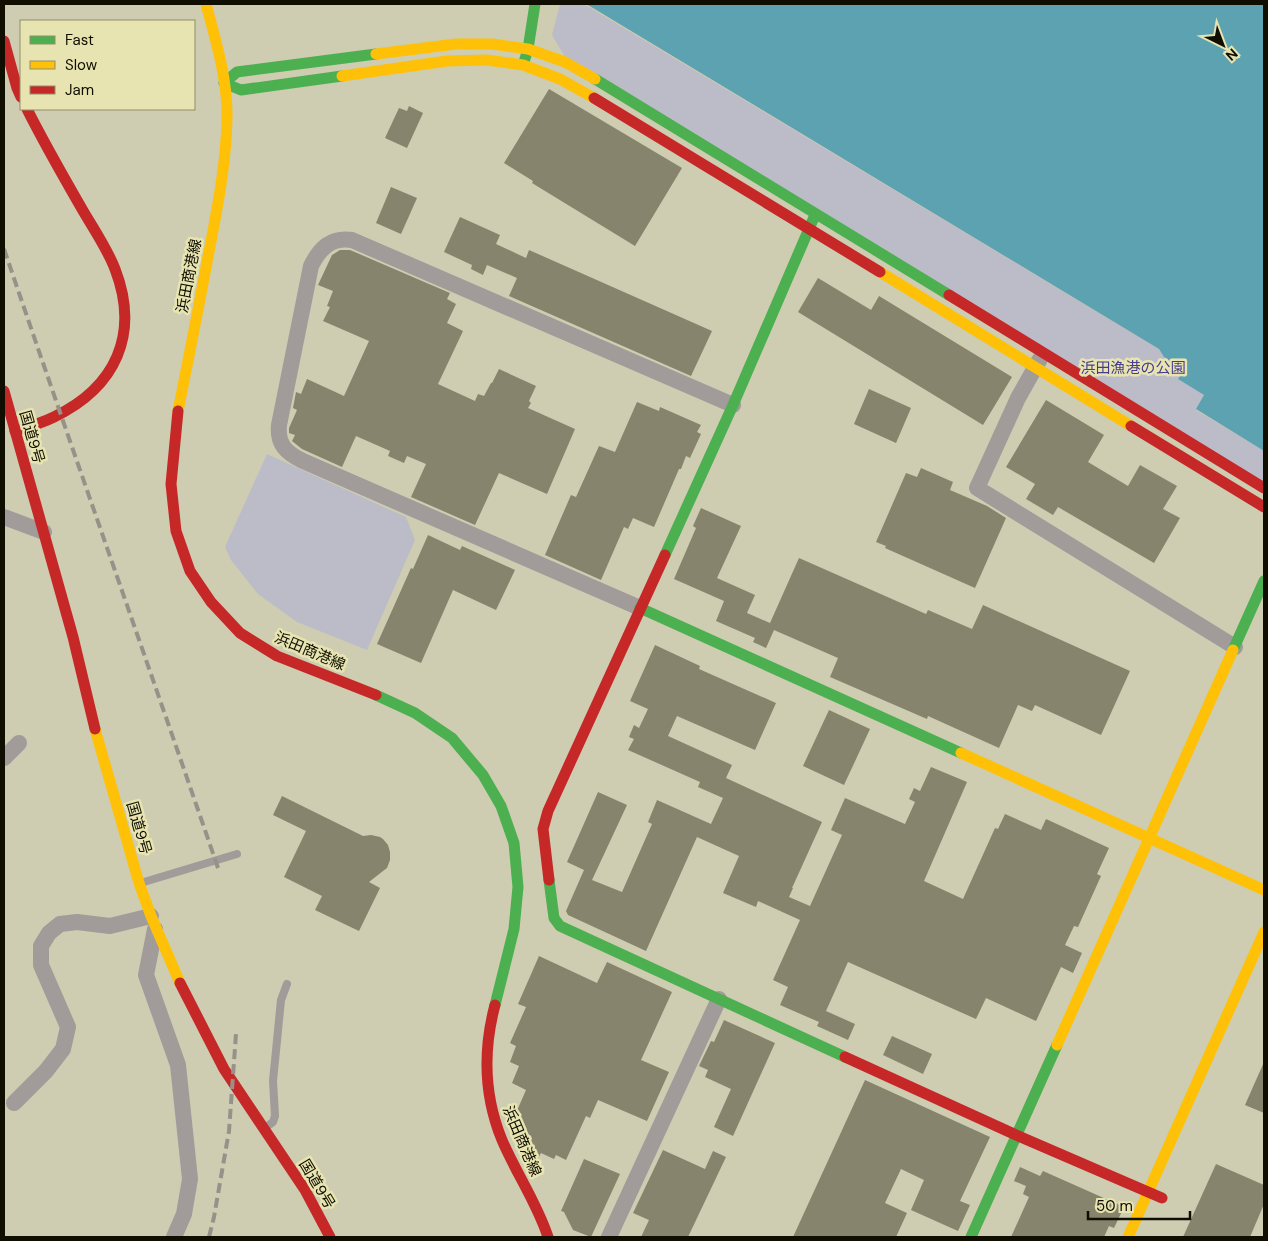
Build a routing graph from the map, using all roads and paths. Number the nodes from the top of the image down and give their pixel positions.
1 (206, 4) edge
2 (535, 4) edge
3 (4, 40) edge
4 (528, 49) junction
5 (523, 65) junction
6 (224, 83) junction
7 (20, 95) edge
8 (27, 110) edge
9 (816, 214) junction
10 (809, 229) junction
11 (1039, 360) junction
12 (4, 391) edge
13 (733, 405) junction
14 (15, 431) junction
15 (1264, 488) edge
16 (1264, 507) edge
17 (4, 517) edge
18 (44, 532) junction
19 (1264, 581) edge
20 (640, 608) junction
21 (1235, 647) junction
22 (19, 743) dead end
23 (4, 758) edge
24 (1150, 838) junction
25 (237, 854) dead end
26 (139, 883) junction
27 (1264, 890) edge
28 (154, 922) junction
29 (1264, 932) edge
30 (287, 984) dead end
31 (719, 999) junction
32 (14, 1103) dead end
33 (264, 1129) junction
34 (1016, 1135) junction
35 (1148, 1192) junction
36 (1162, 1198) dead end
37 (174, 1237) edge
38 (330, 1237) edge
39 (548, 1237) edge
40 (609, 1237) edge
41 (972, 1237) edge
42 (1128, 1237) edge

1 - 6 main road, 浜田商港線
2 - 4 main road
3 - 7 main road
4 - 5 main road
4 - 6 main road
4 - 9 main road
5 - 6 main road
5 - 10 main road
6 - 39 main road, 浜田商港線
8 - 14 main road
9 - 10 main road
9 - 11 main road
10 - 11 main road
10 - 13 main road
11 - 15 main road
11 - 16 main road
11 - 21 street
12 - 14 main road, 国道9号
13 - 20 main road
13 - 20 street
14 - 18 main road, 国道9号
17 - 18 street
18 - 26 main road, 国道9号
19 - 21 main road
20 - 24 main road
20 - 31 main road
21 - 24 main road
22 - 23 street
24 - 27 main road
24 - 34 main road
25 - 26 lane
26 - 28 main road, 国道9号
28 - 32 street
28 - 33 main road, 国道9号
28 - 37 street
29 - 35 main road
30 - 33 lane
31 - 34 main road
31 - 40 street
33 - 38 main road, 国道9号
34 - 35 main road
34 - 41 main road
35 - 36 main road
35 - 42 main road

